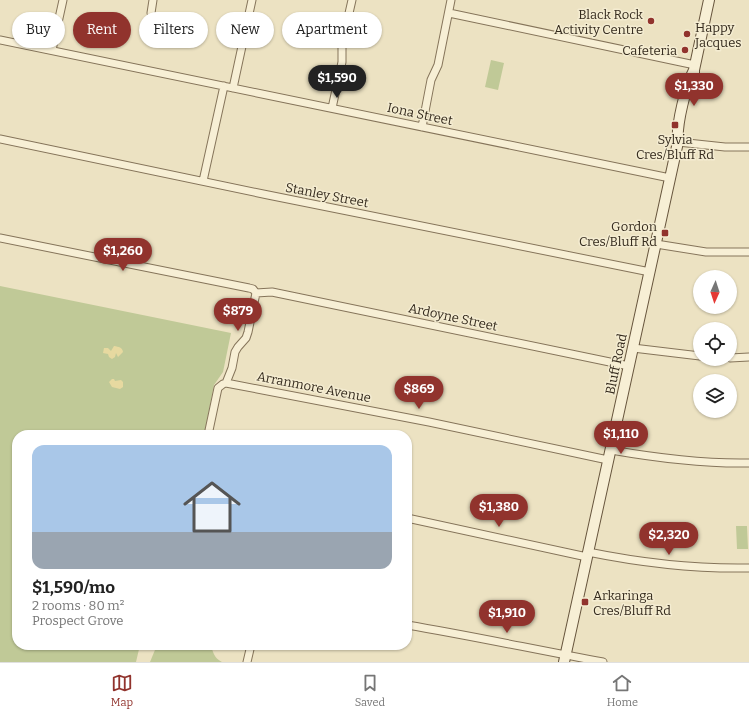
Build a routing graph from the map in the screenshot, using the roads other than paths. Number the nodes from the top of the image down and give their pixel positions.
1 (63, 0) edge
2 (153, 0) edge
3 (252, 0) edge
4 (352, 0) edge
5 (452, 0) edge
6 (709, 0) edge
7 (151, 12) edge
8 (449, 13) junction
9 (0, 40) edge
10 (52, 50) junction
11 (694, 68) junction
12 (224, 86) junction
13 (234, 88) junction
14 (332, 108) junction
15 (422, 127) junction
16 (0, 139) edge
17 (678, 142) junction
18 (749, 147) edge
19 (670, 178) junction
20 (203, 181) junction
21 (0, 238) edge
22 (656, 244) junction
23 (749, 252) edge
24 (650, 272) junction
25 (255, 292) junction
26 (632, 348) junction
27 (693, 355) edge
28 (749, 357) edge
29 (737, 358) edge
30 (629, 366) junction
31 (229, 383) junction
32 (209, 430) edge
33 (610, 455) junction
34 (749, 463) edge
35 (412, 519) edge
36 (588, 554) junction
37 (749, 568) edge
38 (412, 626) edge
39 (250, 650) edge
40 (565, 659) edge
41 (247, 662) edge
42 (603, 662) edge

1 - 10 street
2 - 7 street
3 - 13 street
4 - 14 street
5 - 8 street
6 - 11 main road, Bluff Road
8 - 11 street
8 - 15 street
9 - 10 street, Iona Street
10 - 12 street, Iona Street
11 - 17 main road, Bluff Road
12 - 13 street, Iona Street
12 - 20 street
13 - 14 street, Iona Street
14 - 15 street, Iona Street
15 - 19 street, Iona Street
16 - 20 street, Stanley Street
17 - 18 street
17 - 19 main road, Bluff Road
19 - 22 main road, Bluff Road
20 - 24 street, Stanley Street
21 - 25 street, Ardoyne Street
22 - 23 street
22 - 24 main road, Bluff Road
24 - 26 main road, Bluff Road
25 - 30 street, Ardoyne Street
25 - 31 street
26 - 27 street
26 - 30 main road, Bluff Road
28 - 29 street
30 - 33 main road, Bluff Road
31 - 32 street
31 - 33 street, Arranmore Avenue
33 - 34 street, Arranmore Avenue
33 - 36 main road, Bluff Road
35 - 36 street
36 - 37 street
36 - 40 main road, Bluff Road
38 - 40 street
39 - 41 street
40 - 42 street

